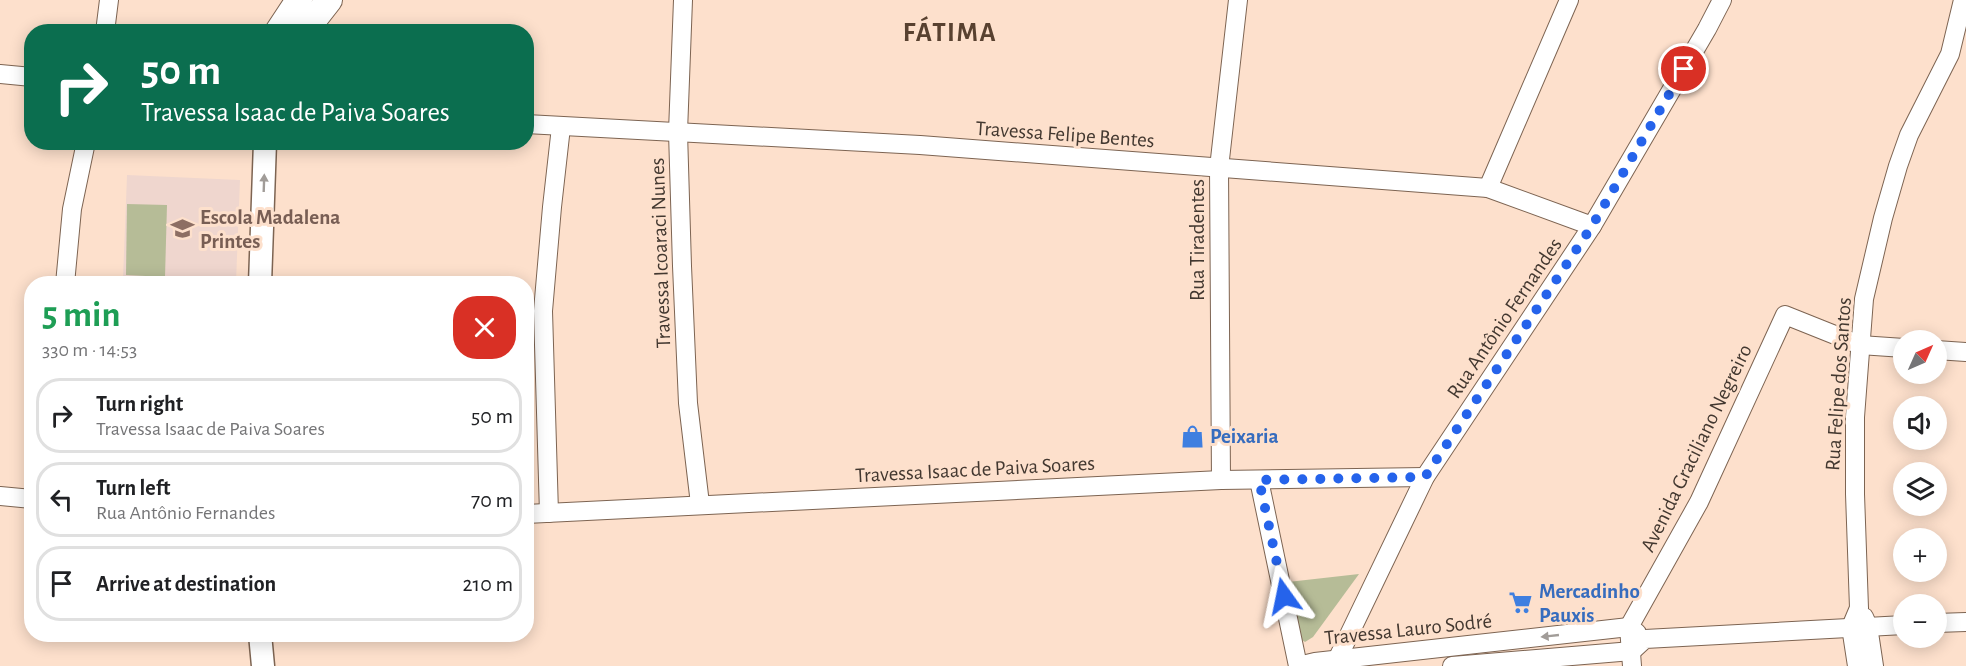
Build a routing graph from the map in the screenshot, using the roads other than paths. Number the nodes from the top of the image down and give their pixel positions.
1 (109, 0) edge
2 (300, 0) edge
3 (329, 0) edge
4 (683, 0) edge
5 (1238, 0) edge
6 (1569, 0) edge
7 (1722, 0) edge
8 (1963, 0) edge
9 (106, 24) edge
10 (284, 24) edge
11 (310, 24) edge
12 (1958, 56) edge
13 (0, 74) edge
14 (24, 76) edge
15 (534, 125) edge
16 (561, 127) junction
17 (678, 132) junction
18 (84, 150) edge
19 (265, 150) edge
20 (1219, 168) junction
21 (1488, 188) junction
22 (1592, 226) junction
23 (66, 276) edge
24 (260, 276) edge
25 (1860, 345) junction
26 (1893, 347) edge
27 (1947, 351) edge
28 (1966, 352) edge
29 (1425, 477) junction
30 (1221, 480) junction
31 (1259, 480) junction
32 (0, 496) edge
33 (24, 498) edge
34 (700, 504) junction
35 (549, 513) junction
36 (534, 514) edge
37 (1966, 622) edge
38 (1947, 623) edge
39 (1893, 626) edge
40 (1629, 627) junction
41 (1860, 627) junction
42 (262, 642) edge
43 (1637, 652) edge
44 (1336, 663) edge
45 (1302, 665) edge
46 (263, 666) edge
47 (1452, 666) edge
48 (1857, 666) edge
49 (1874, 666) edge

1 - 9 street
2 - 10 main road
3 - 11 main road
4 - 17 street, Travessa Icoaraci Nunes
5 - 20 street, Rua Tiradentes
6 - 21 street
7 - 22 street, Rua Antônio Fernandes
8 - 12 street, Rua Felipe dos Santos
12 - 25 street, Rua Felipe dos Santos
13 - 14 street
15 - 16 street, Travessa Felipe Bentes
16 - 17 street, Travessa Felipe Bentes
16 - 35 street
17 - 20 street, Travessa Felipe Bentes
17 - 34 street, Travessa Icoaraci Nunes
18 - 23 street
24 -> 19 street
20 - 21 street, Travessa Felipe Bentes
20 - 30 street, Rua Tiradentes
21 - 22 street, Travessa Felipe Bentes
22 - 29 street, Rua Antônio Fernandes
25 - 26 street
25 - 40 street, Avenida Graciliano Negreiro
25 - 41 street, Rua Felipe dos Santos
27 - 28 street
29 - 31 street, Travessa Isaac de Paiva Soares
29 - 44 street, Rua Antônio Fernandes
30 - 31 street, Travessa Isaac de Paiva Soares
30 - 34 street, Travessa Isaac de Paiva Soares
31 - 45 street
32 - 33 street
34 - 35 street, Travessa Isaac de Paiva Soares
35 - 36 street, Travessa Isaac de Paiva Soares
37 - 38 street
39 - 41 street, Travessa Lauro Sodré
40 - 43 street
40 -> 44 street, Travessa Lauro Sodré
41 - 43 street, Travessa Lauro Sodré
41 - 48 street, Rua Felipe dos Santos
41 - 49 street, Rua Felipe dos Santos
42 - 46 street
43 - 47 street, Travessa Lauro Sodré
44 - 45 street, Travessa Lauro Sodré

